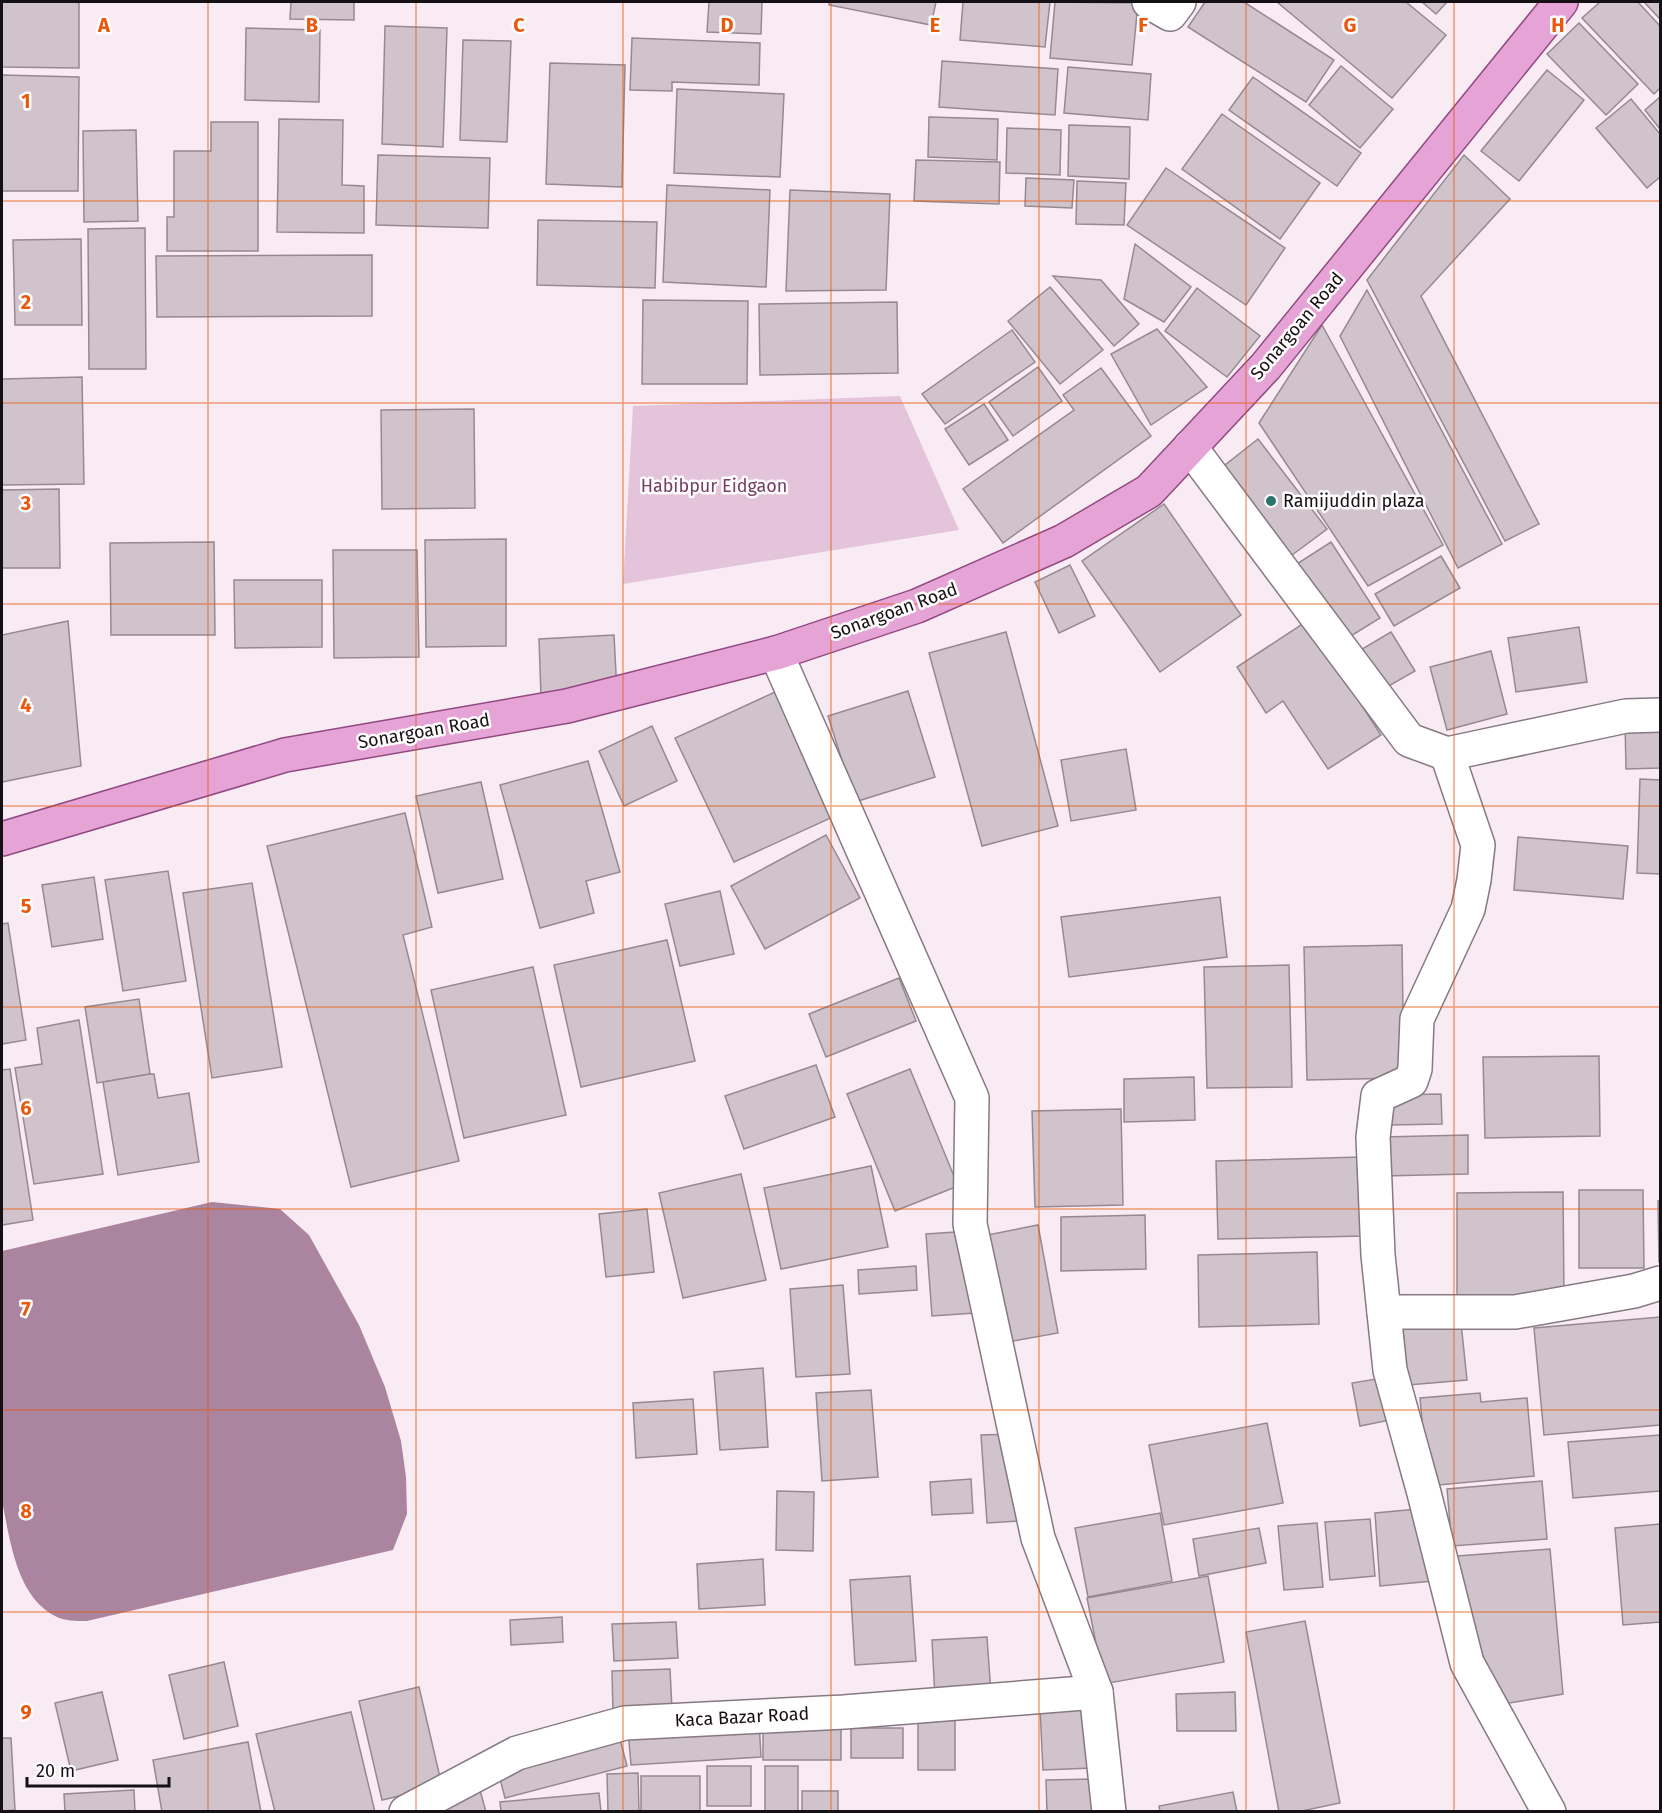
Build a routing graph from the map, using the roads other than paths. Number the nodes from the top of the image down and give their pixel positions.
1 (1149, 2) edge
2 (1179, 2) edge
3 (1561, 2) edge
4 (1190, 447) junction
5 (776, 653) junction
6 (1660, 715) edge
7 (1446, 754) junction
8 (2, 839) edge
9 (1660, 1283) edge
10 (1384, 1312) junction
11 (1096, 1692) junction
12 (406, 1812) edge
13 (1109, 1812) edge
14 (1549, 1812) edge

1 - 2 street
3 - 4 main road, Sonargoan Road
4 - 5 main road, Sonargoan Road
4 - 7 street
5 - 8 main road, Sonargoan Road
5 - 11 street
6 - 7 street
7 - 10 street
9 - 10 street
10 - 14 street
11 - 12 street, Kaca Bazar Road
11 - 13 street

